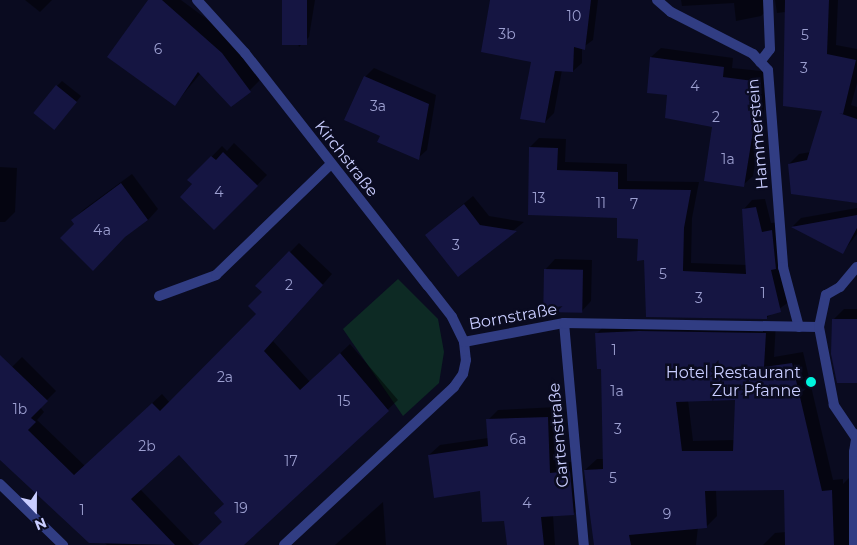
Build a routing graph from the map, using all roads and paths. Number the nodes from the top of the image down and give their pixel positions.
1 (197, 0) edge
2 (657, 0) edge
3 (768, 0) edge
4 (760, 62) junction
5 (331, 164) junction
6 (857, 267) edge
7 (159, 296) dead end
8 (564, 323) junction
9 (799, 327) junction
10 (819, 327) junction
11 (464, 342) junction
12 (856, 436) edge
13 (0, 484) edge
14 (63, 545) edge
15 (284, 545) edge
16 (584, 545) edge
17 (854, 545) edge

1 - 5 street, Kirchstraße
2 - 4 street, Hammerstein
3 - 4 street
4 - 9 street, Hammerstein
5 - 7 street
5 - 11 street, Kirchstraße
6 - 10 street
8 - 9 street, Bornstraße
8 - 11 street, Bornstraße
8 - 16 street, Gartenstraße
9 - 10 street, Bornstraße
10 - 12 street
11 - 15 street, Bornstraße
12 - 17 street
13 - 14 street

